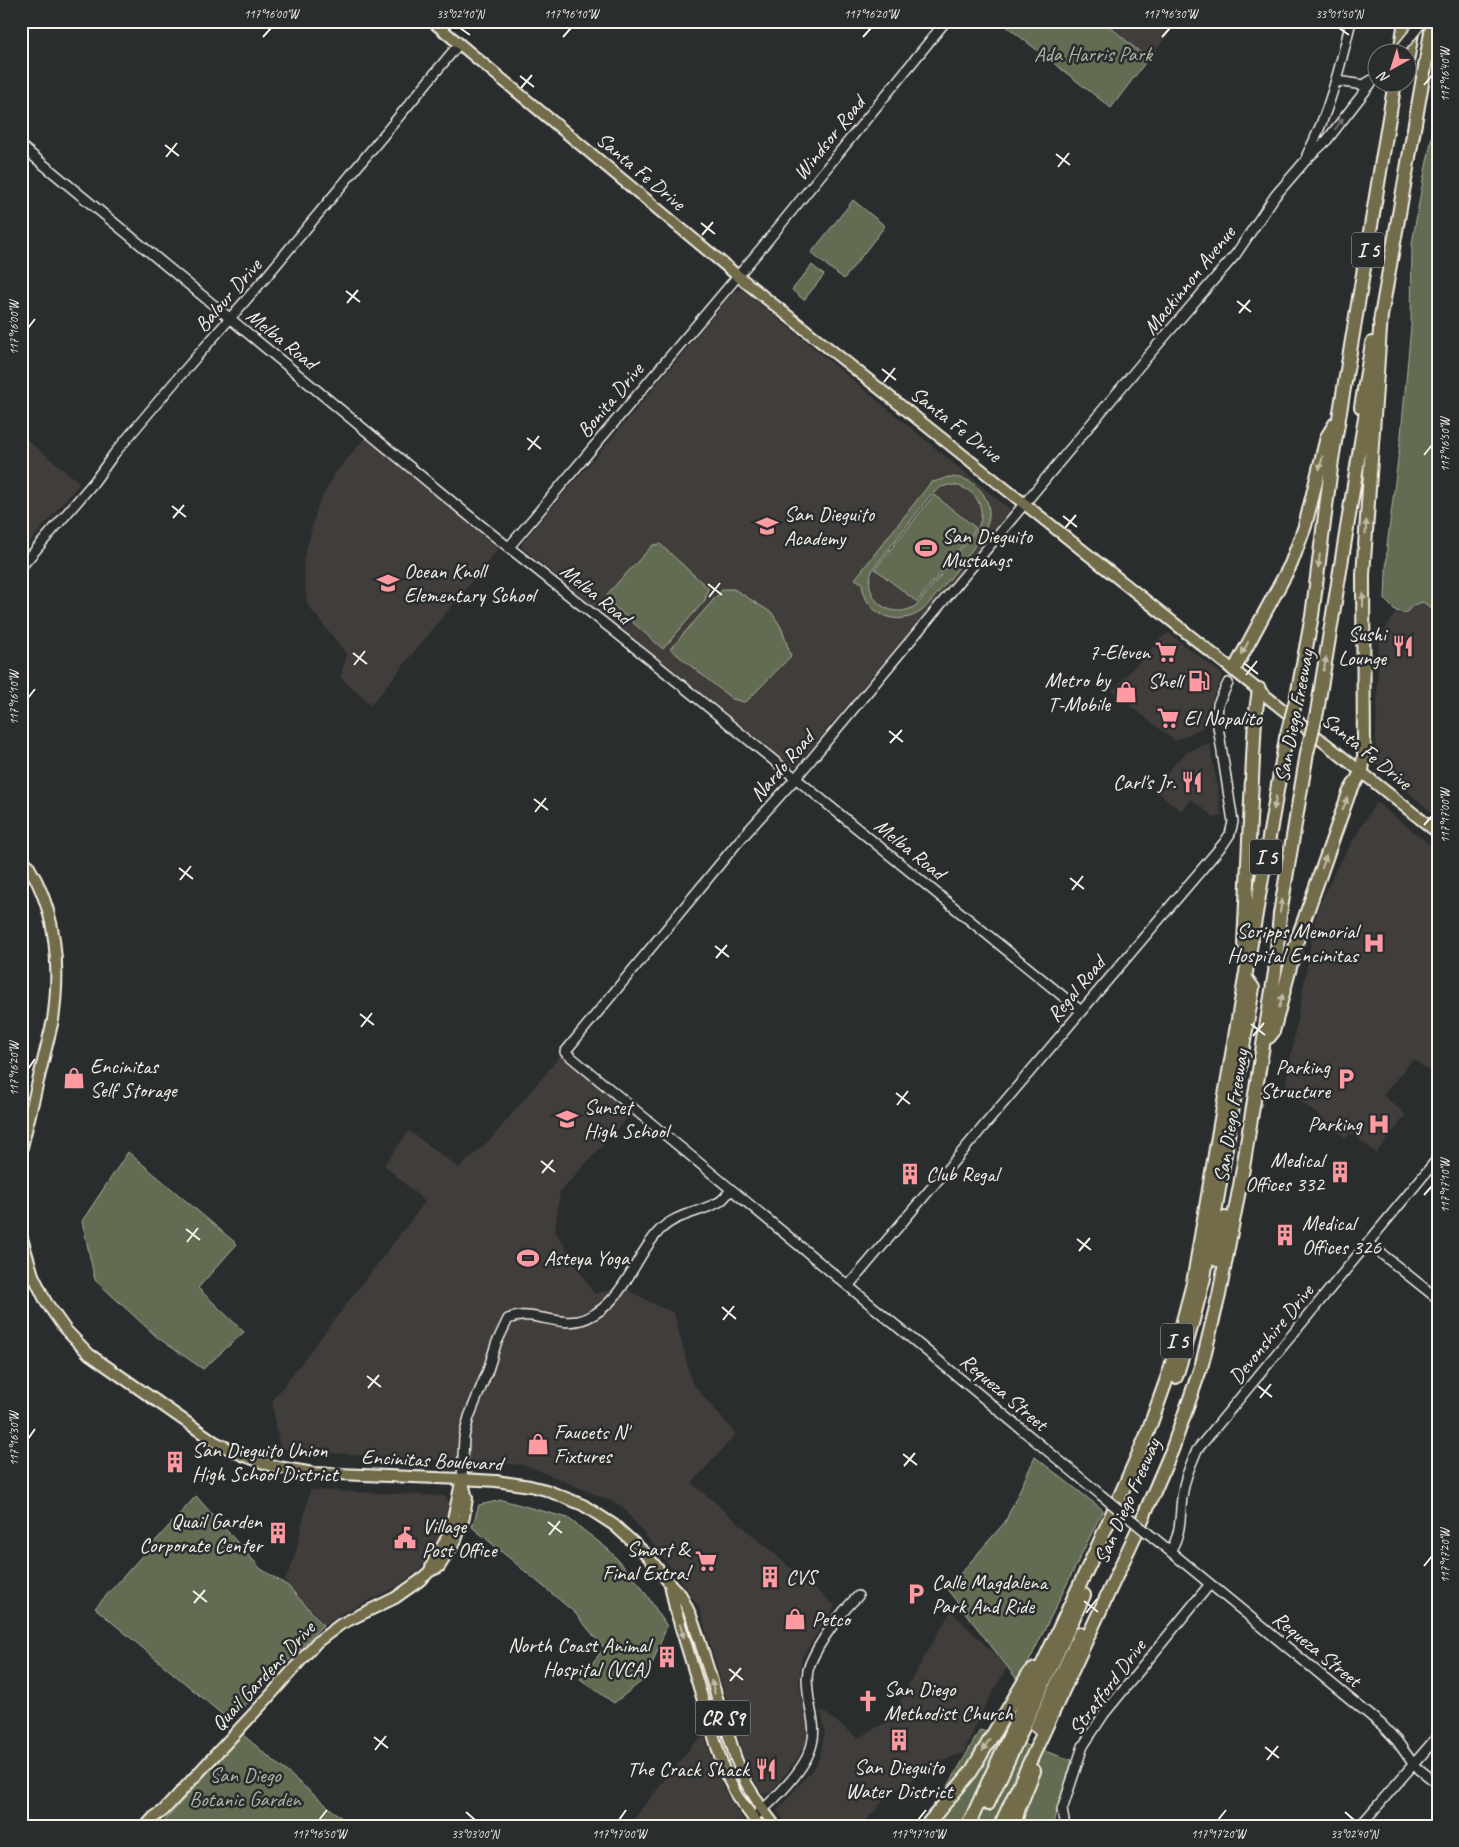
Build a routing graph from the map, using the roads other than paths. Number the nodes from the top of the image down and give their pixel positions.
1 (432, 21) edge
2 (946, 21) edge
3 (1351, 21) edge
4 (1405, 21) edge
5 (1414, 21) edge
6 (1424, 21) edge
7 (1433, 21) edge
8 (1401, 42) edge
9 (1407, 42) edge
10 (1410, 42) edge
11 (459, 44) junction
12 (1337, 81) junction
13 (1366, 84) edge
14 (1366, 90) edge
15 (1393, 92) edge
16 (1402, 92) edge
17 (21, 146) edge
18 (1306, 160) junction
19 (738, 276) junction
20 (1381, 315) junction
21 (230, 320) junction
22 (1339, 418) junction
23 (1332, 460) junction
24 (1358, 463) junction
25 (1025, 503) junction
26 (509, 547) junction
27 (21, 567) edge
28 (1234, 670) junction
29 (1228, 683) dead end
30 (1260, 689) junction
31 (1362, 771) junction
32 (795, 779) junction
33 (1438, 833) edge
34 (21, 855) edge
35 (1275, 972) junction
36 (1245, 977) junction
37 (1242, 999) junction
38 (1081, 1011) junction
39 (1263, 1045) junction
40 (565, 1052) joint
41 (21, 1151) edge
42 (1438, 1158) edge
43 (731, 1190) junction
44 (21, 1235) edge
45 (1368, 1243) junction
46 (849, 1285) junction
47 (1438, 1299) edge
48 (462, 1479) junction
49 (1170, 1552) junction
50 (670, 1584) junction
51 (1210, 1584) junction
52 (858, 1596) dead end
53 (1102, 1607) junction
54 (1043, 1662) junction
55 (1438, 1736) edge
56 (1414, 1765) junction
57 (1438, 1784) edge
58 (763, 1810) junction
59 (163, 1811) junction
60 (756, 1822) edge
61 (1065, 1825) edge
62 (146, 1826) edge
63 (154, 1826) edge
64 (775, 1826) edge
65 (926, 1826) edge
66 (968, 1826) edge
67 (978, 1826) edge
68 (991, 1826) edge
69 (1000, 1826) edge
70 (1014, 1826) edge
71 (1360, 1826) edge

1 - 11 main road, Santa Fe Drive
2 - 19 street, Windsor Road
3 - 12 street
4 - 8 highway
5 - 10 highway
6 - 9 street, bridge
6 - 24 highway
7 - 20 highway, San Diego Freeway / I 5
11 - 19 main road, Santa Fe Drive
11 - 21 street, Balour Drive
12 - 13 street
12 - 18 street
18 -> 14 street, Mackinnon Avenue
15 - 22 highway, San Diego Freeway / I 5
16 - 23 highway
17 - 21 street, Melba Road
18 - 25 street, Mackinnon Avenue
19 - 25 main road, Santa Fe Drive
19 - 26 street, Bonita Drive
20 - 24 highway, San Diego Freeway / I 5
31 -> 20 highway
21 - 26 street, Melba Road
21 - 27 street, Balour Drive
22 - 23 highway, San Diego Freeway / I 5
22 -> 28 highway
23 -> 36 highway, San Diego Freeway / I 5, bridge
35 -> 24 highway, San Diego Freeway / I 5, bridge
25 - 28 main road, Santa Fe Drive
25 - 32 street, Nardo Road
26 - 32 street, Melba Road
28 - 30 main road, Santa Fe Drive
29 - 38 street, Regal Road
30 - 31 main road, Santa Fe Drive
30 - 37 highway
31 - 33 main road, Santa Fe Drive
39 -> 31 highway
32 - 38 street, Melba Road
32 - 40 street, Nardo Road
34 - 41 main road
35 - 39 highway, San Diego Freeway / I 5
35 - 68 highway
36 - 37 highway, San Diego Freeway / I 5
36 - 67 highway
37 - 54 highway, San Diego Freeway / I 5
38 - 46 street, Regal Road
39 - 53 highway, San Diego Freeway / I 5
40 - 43 street, Requeza Street
42 - 45 street, Devonshire Drive
43 - 46 street, Requeza Street
43 - 48 street
44 - 48 main road, Encinitas Boulevard / CR S9
45 - 47 street
45 - 49 street, Devonshire Drive
46 - 49 street, Requeza Street, bridge
48 - 50 main road, Encinitas Boulevard / CR S9
48 - 59 main road, Quail Gardens Drive
49 - 51 street, Requeza Street
58 -> 50 main road, Encinitas Boulevard / CR S9
50 -> 60 main road, Encinitas Boulevard / CR S9
51 - 56 street, Requeza Street
51 - 61 street, Stratford Drive
52 - 58 street
53 - 69 highway, San Diego Freeway / I 5
53 - 70 highway
54 -> 65 highway
54 - 66 highway, San Diego Freeway / I 5
55 - 56 street
56 - 57 street, Requeza Street
56 - 71 street
58 - 60 street
58 - 64 main road, Encinitas Boulevard / CR S9
59 - 62 main road, Quail Gardens Drive
59 - 63 main road, Quail Gardens Drive

